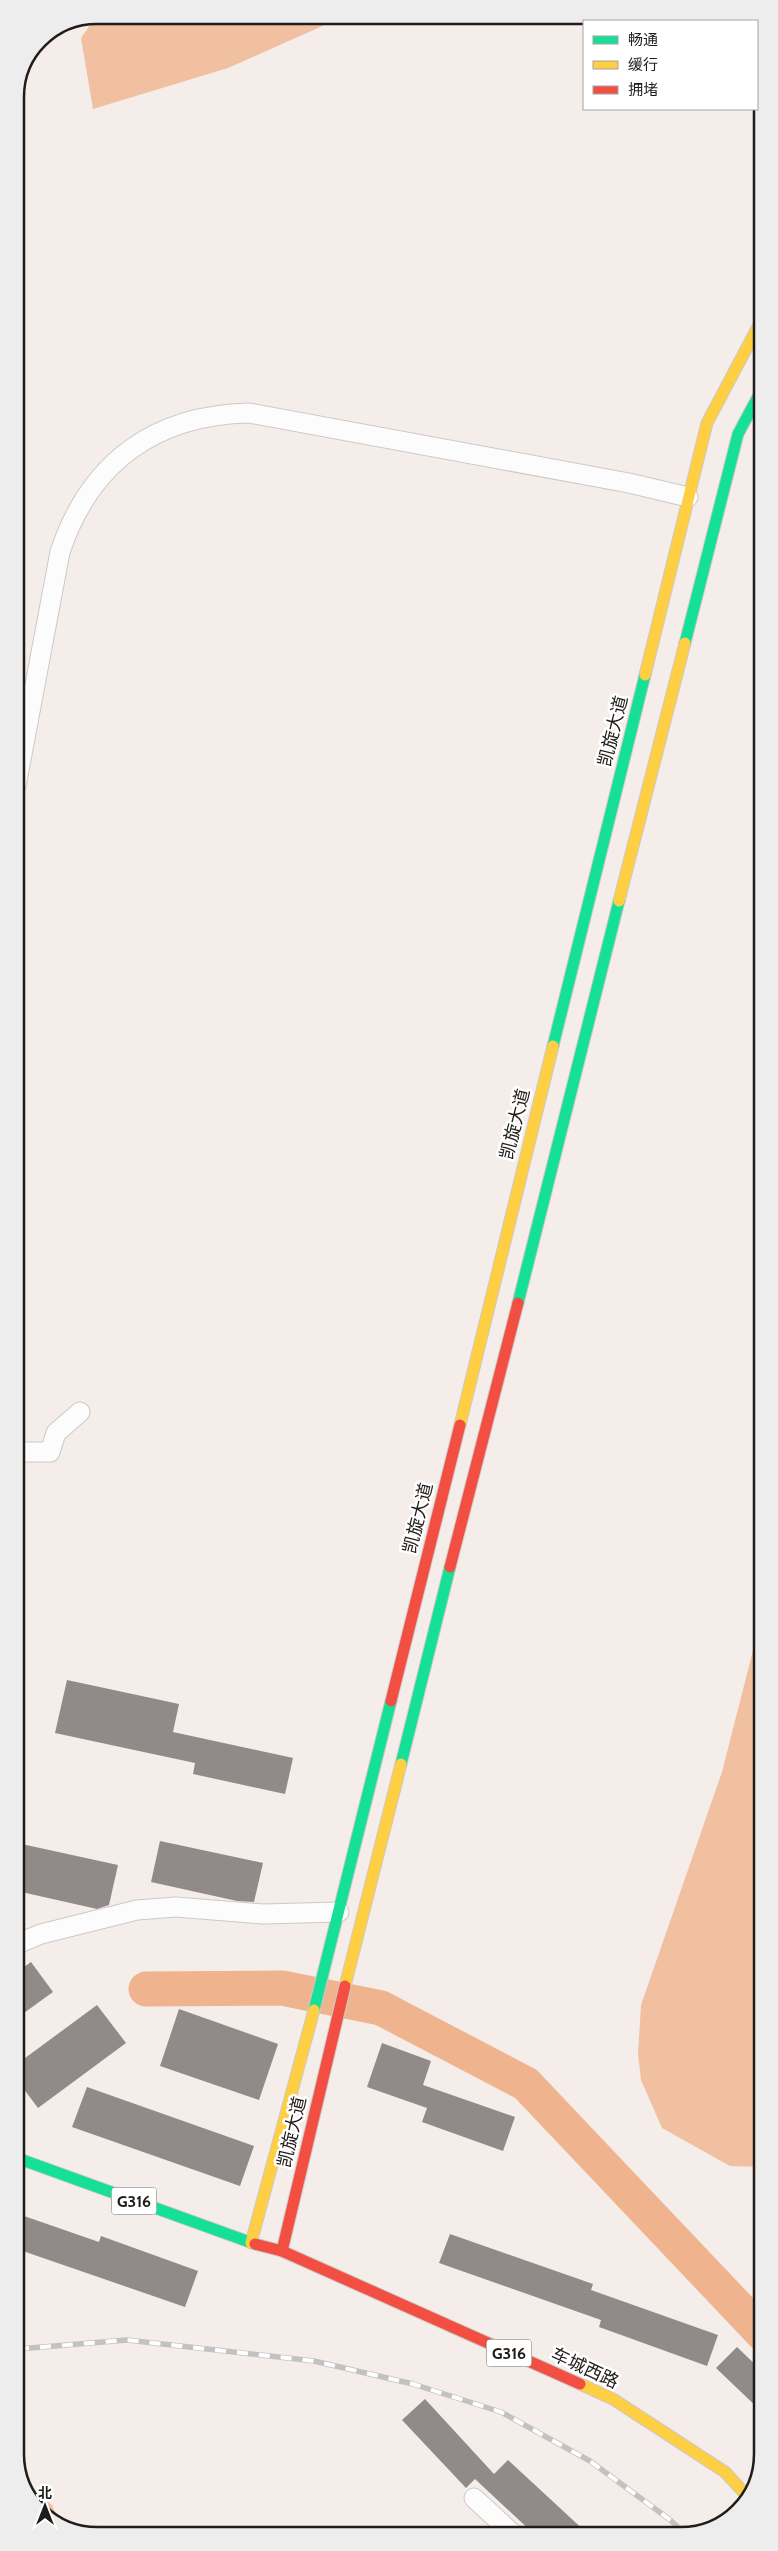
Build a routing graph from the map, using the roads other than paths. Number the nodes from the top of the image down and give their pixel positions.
1 (754, 333) edge
2 (754, 404) edge
3 (688, 498) junction
4 (24, 743) edge
5 (80, 1412) dead end
6 (24, 1452) edge
7 (339, 1912) junction
8 (24, 1941) edge
9 (24, 2161) edge
10 (251, 2243) junction
11 (282, 2251) junction
12 (744, 2492) edge
13 (474, 2498) dead end
14 (505, 2527) edge

1 - 3 main road, 凯旋大道
2 - 11 main road, 凯旋大道
3 - 4 street
3 - 7 main road, 凯旋大道
5 - 6 street
7 - 8 street
7 - 10 main road, 凯旋大道
9 - 10 main road, G316
10 - 11 main road, 车城西路 / G316
11 - 12 main road, 车城西路 / G316
13 - 14 street

